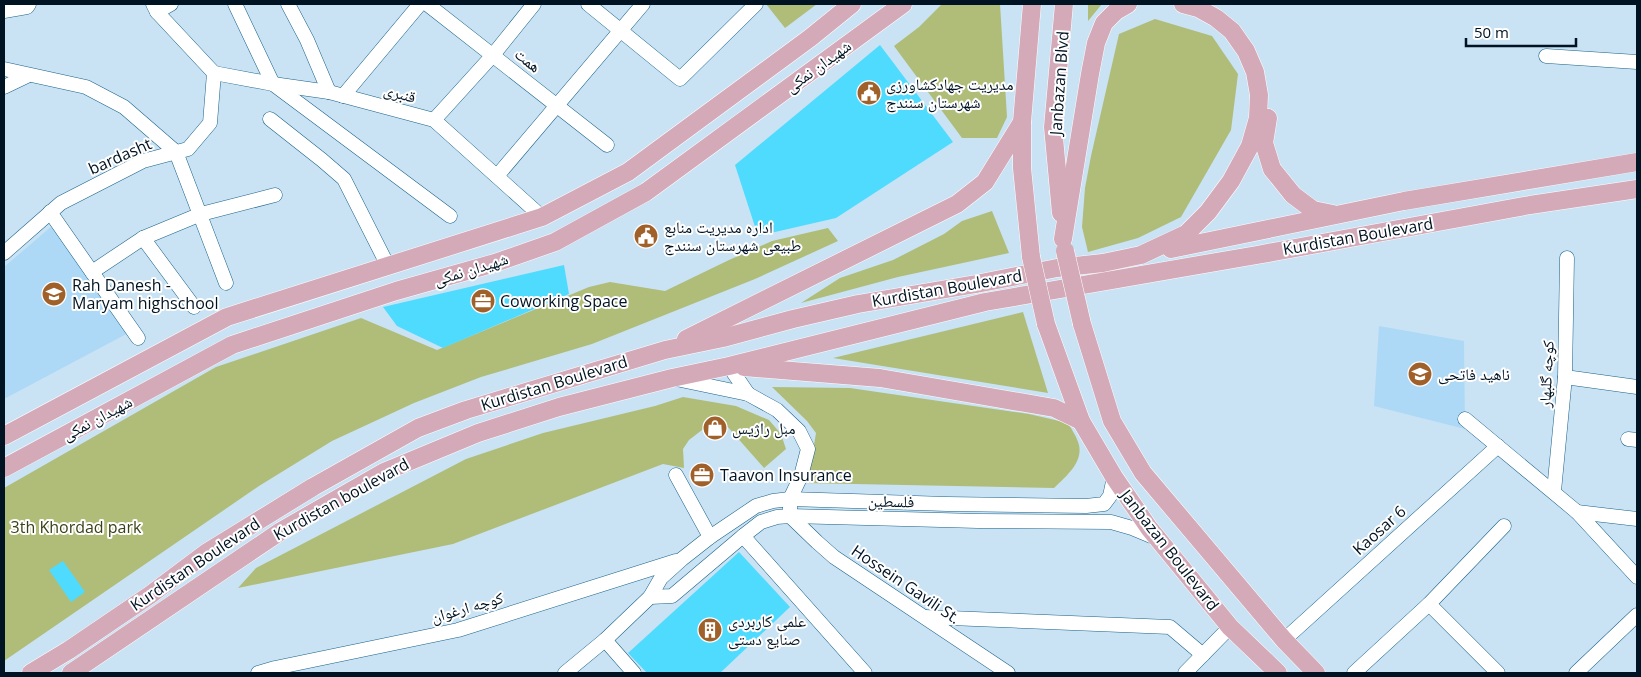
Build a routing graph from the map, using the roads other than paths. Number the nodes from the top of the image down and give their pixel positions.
1 (170, 4) edge
2 (235, 4) edge
3 (288, 4) edge
4 (420, 4) edge
5 (426, 4) edge
6 (534, 4) edge
7 (588, 4) edge
8 (643, 4) edge
9 (756, 4) edge
10 (852, 4) edge
11 (904, 4) edge
12 (1064, 4) edge
13 (1128, 4) edge
14 (1183, 4) edge
15 (1211, 4) edge
16 (28, 5) edge
17 (1030, 7) edge
18 (155, 8) edge
19 (4, 11) edge
20 (621, 30) junction
21 (493, 55) junction
22 (1546, 56) dead end
23 (1637, 62) edge
24 (4, 69) edge
25 (214, 73) junction
26 (29, 75) junction
27 (273, 84) junction
28 (4, 87) edge
29 (329, 92) junction
30 (343, 96) junction
31 (556, 105) junction
32 (270, 119) dead end
33 (434, 120) junction
34 (1022, 122) junction
35 (607, 145) dead end
36 (176, 152) junction
37 (1637, 162) edge
38 (497, 176) junction
39 (1637, 189) edge
40 (275, 196) dead end
41 (1404, 202) junction
42 (50, 212) junction
43 (201, 214) junction
44 (1338, 215) junction
45 (450, 216) dead end
46 (542, 217) junction
47 (1409, 227) junction
48 (143, 238) junction
49 (1064, 245) junction
50 (4, 253) edge
51 (1141, 255) junction
52 (1567, 258) dead end
53 (388, 266) junction
54 (92, 272) junction
55 (226, 283) dead end
56 (194, 307) dead end
57 (138, 338) dead end
58 (665, 350) junction
59 (729, 366) junction
60 (1565, 377) junction
61 (672, 378) junction
62 (1637, 388) edge
63 (748, 394) junction
64 (1465, 420) dead end
65 (1081, 421) junction
66 (4, 436) edge
67 (1498, 446) junction
68 (4, 468) edge
69 (676, 475) dead end
70 (1114, 477) junction
71 (1554, 491) junction
72 (790, 499) junction
73 (1577, 512) junction
74 (790, 516) junction
75 (1637, 519) edge
76 (1504, 526) dead end
77 (743, 536) junction
78 (710, 537) junction
79 (1157, 538) junction
80 (682, 559) junction
81 (1637, 577) edge
82 (650, 597) junction
83 (1429, 604) junction
84 (1637, 615) edge
85 (924, 617) junction
86 (1230, 627) junction
87 (605, 640) junction
88 (1284, 640) junction
89 (1203, 655) junction
90 (31, 673) edge
91 (71, 673) edge
92 (258, 673) edge
93 (565, 673) edge
94 (634, 673) edge
95 (865, 673) edge
96 (1008, 673) edge
97 (1185, 673) edge
98 (1278, 673) edge
99 (1316, 673) edge
100 (1354, 673) edge
101 (1498, 673) edge
102 (1576, 673) edge

1 - 18 street
2 - 27 street
3 - 29 street
4 - 30 street
5 - 21 street, همت
6 - 21 street
7 - 20 street
8 - 20 street
9 - 20 street
10 - 46 main road, شهیدان نمکی
11 - 68 main road, شهیدان نمکی
12 - 49 main road, Janbazan Blvd
13 - 49 main road
14 - 51 main road, Kurdistan Boulevard
15 - 44 main road
16 - 19 street
17 - 34 main road, Janbazan Boulevard
18 - 25 street
20 - 31 street
21 - 31 street, همت
21 - 33 street
22 - 23 street
24 - 26 street
25 - 27 street, قنبری
25 - 36 street, bardasht
26 - 28 street
26 - 36 street
27 - 29 street, قنبری
27 - 45 street
29 - 30 street, قنبری
30 - 33 street, قنبری
31 - 35 street, همت
31 - 38 street
32 - 53 street
33 - 38 street, قنبری
34 - 58 main road
34 - 65 main road, Janbazan Boulevard, bridge
36 - 42 street, bardasht
36 - 43 street
37 - 41 main road, Kurdistan Boulevard
38 - 46 street, قنبری
39 - 47 main road, Kurdistan Boulevard
40 - 43 street
41 - 44 main road, Kurdistan Boulevard
41 - 47 main road
42 - 50 street, bardasht
42 - 54 street
43 - 48 street
43 - 55 street
44 - 51 main road, Kurdistan Boulevard
46 - 53 main road, شهیدان نمکی
47 - 59 main road, Kurdistan Boulevard
48 - 54 street
48 - 56 street
49 - 88 main road, Janbazan Boulevard, bridge
51 - 58 main road, Kurdistan Boulevard
52 - 60 street, کوچه گلبهار
53 - 66 main road, شهیدان نمکی
54 - 57 street
58 - 90 main road, Kurdistan Boulevard
59 - 61 main road, Kurdistan boulevard
59 - 63 street
59 - 65 main road
60 - 62 street
60 - 71 street, کوچه گلبهار
61 - 63 street
61 - 91 main road, Kurdistan boulevard
63 - 72 street
64 - 67 street
65 - 70 main road, Janbazan Boulevard
67 - 71 street
67 - 88 street, Kaosar 6
69 - 78 street
70 - 72 street, فلسطین
70 - 79 main road, Janbazan Boulevard
71 - 73 street
72 - 74 street
72 - 78 street, فلسطین
73 - 75 street
73 - 81 street
74 - 77 street, فلسطین
74 - 79 street, فلسطین
74 - 85 street, Hossein Gavili St.
76 - 83 street
77 - 82 street, فلسطین
77 - 95 street
78 - 80 street, فلسطین
79 - 86 main road, Janbazan Boulevard
80 - 82 street, فلسطین
80 - 92 street, کوچه ارغوان
82 - 87 street, فلسطین
83 - 100 street
83 - 101 street
84 - 102 street
85 - 89 street
85 - 96 street, Hossein Gavili St.
86 - 89 street
86 - 98 main road, Janbazan Boulevard
87 - 93 street, فلسطین
87 - 94 street
88 - 99 main road, Janbazan Boulevard
89 - 97 street

